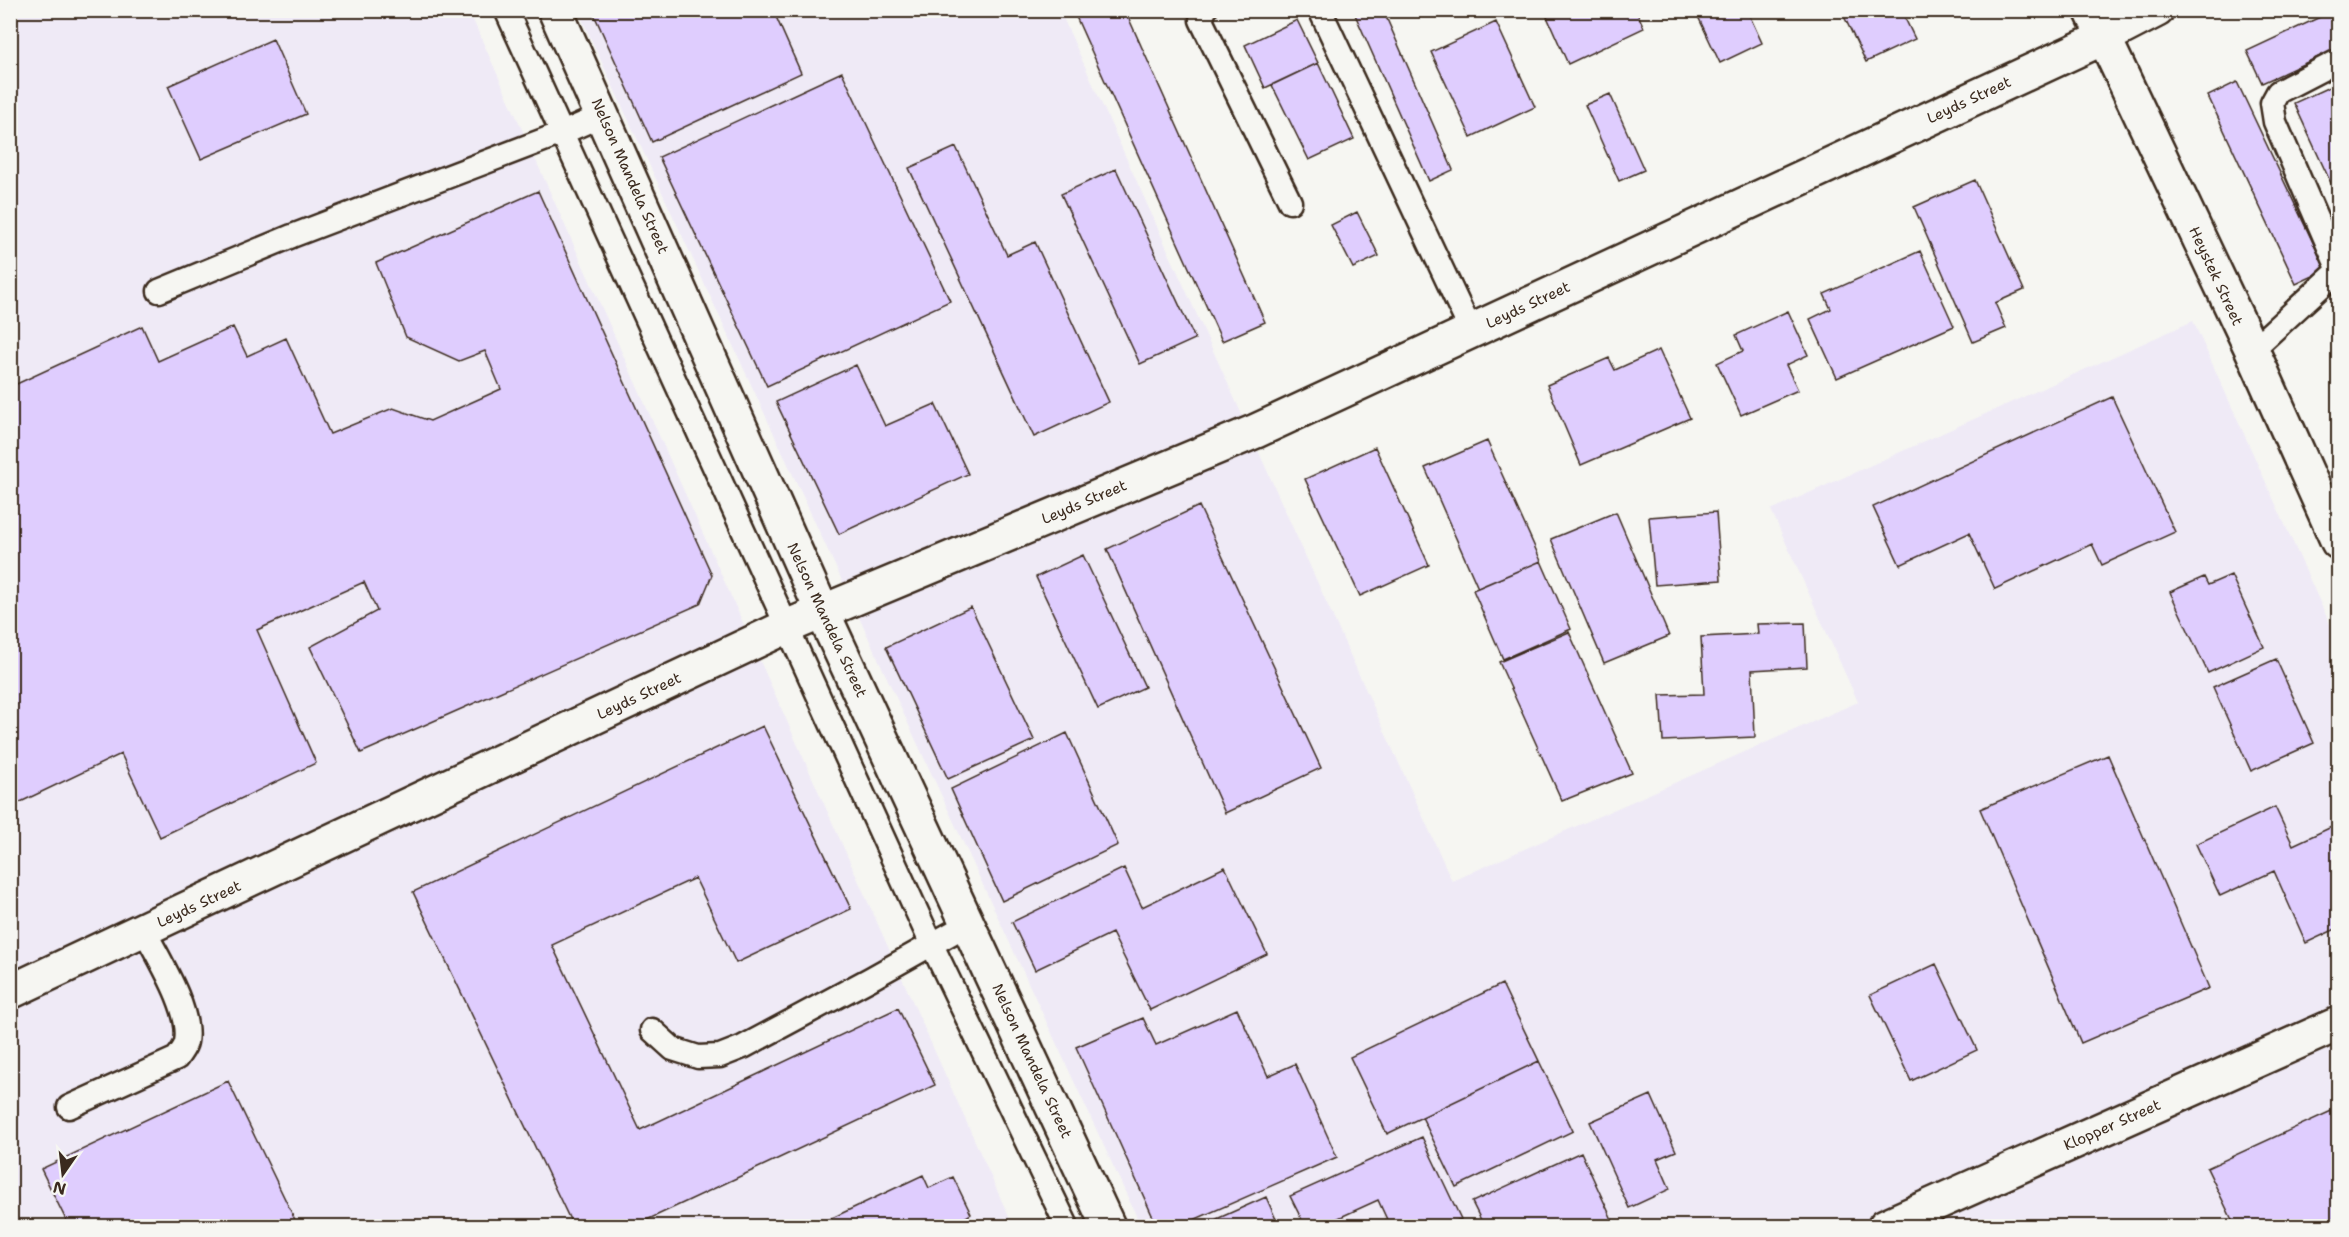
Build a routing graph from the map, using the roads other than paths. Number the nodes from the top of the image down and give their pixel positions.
1 (506, 10) edge
2 (555, 10) edge
3 (1205, 10) edge
4 (1320, 10) edge
5 (2157, 10) edge
6 (2097, 24) edge
7 (2338, 61) edge
8 (603, 115) junction
9 (562, 134) junction
10 (1290, 202) dead end
11 (2338, 270) edge
12 (159, 291) dead end
13 (1471, 332) junction
14 (2252, 350) junction
15 (2338, 542) edge
16 (822, 611) junction
17 (786, 627) junction
18 (968, 924) junction
19 (144, 930) junction
20 (932, 945) junction
21 (10, 992) edge
22 (2338, 1024) edge
23 (652, 1030) dead end
24 (69, 1107) dead end
25 (1067, 1227) edge
26 (1108, 1227) edge
27 (1885, 1227) edge

1 - 9 lane
2 - 8 street, Nelson Mandela Street
3 - 10 lane
4 - 13 lane
5 - 6 street, Leyds Street
6 - 13 street, Leyds Street
6 - 14 street, Heystek Street
7 - 11 lane
8 - 9 lane
8 - 16 street, Nelson Mandela Street
9 - 12 lane
9 - 17 lane
11 - 14 lane
13 - 16 street, Leyds Street
14 - 15 street, Heystek Street
16 - 17 street, Leyds Street
16 - 18 street, Nelson Mandela Street
17 - 19 street, Leyds Street
17 - 20 lane
18 - 20 lane
18 - 26 street, Nelson Mandela Street
19 - 21 street, Leyds Street
19 - 24 lane
20 - 23 lane
20 - 25 lane
22 - 27 street, Klopper Street

